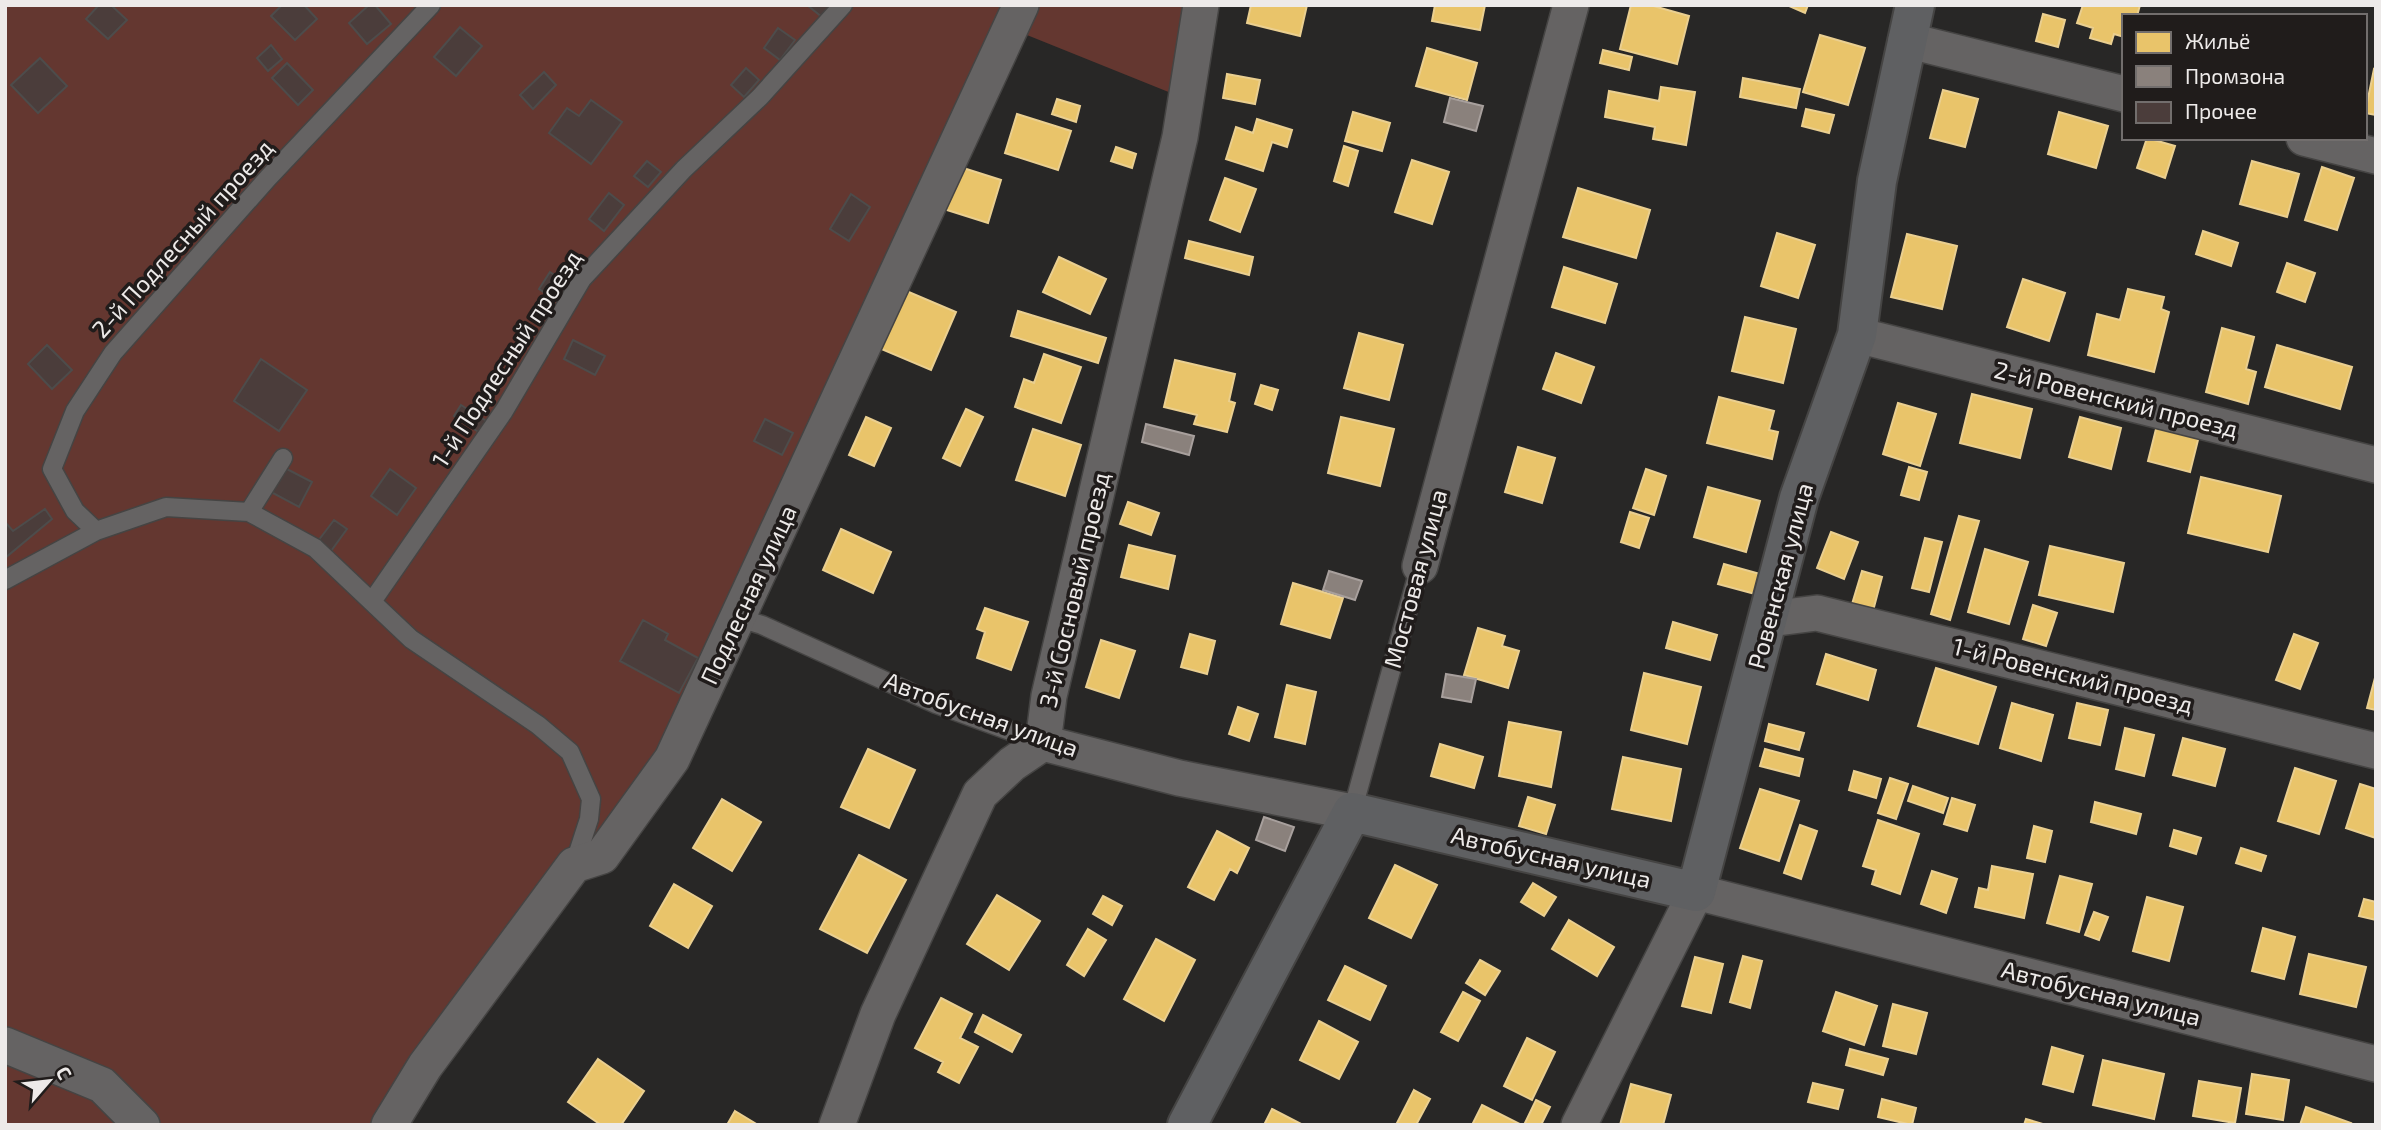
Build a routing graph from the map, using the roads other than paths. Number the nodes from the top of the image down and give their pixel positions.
1 (843, 5) edge
2 (1021, 5) edge
3 (1201, 5) edge
4 (1571, 5) edge
5 (427, 7) edge
6 (1910, 22) edge
7 (2122, 93) edge
8 (2312, 140) edge
9 (2376, 156) edge
10 (1857, 335) junction
11 (282, 458) dead end
12 (2376, 465) edge
13 (249, 512) junction
14 (96, 531) junction
15 (1420, 566) joint
16 (5, 580) edge
17 (373, 600) junction
18 (738, 618) junction
19 (1769, 619) junction
20 (1043, 743) junction
21 (2376, 751) edge
22 (1352, 812) junction
23 (574, 865) junction
24 (1696, 892) junction
25 (5, 1045) edge
26 (2376, 1064) edge
27 (142, 1125) edge
28 (389, 1125) edge
29 (837, 1125) edge
30 (1187, 1125) edge
31 (1579, 1125) edge

1 - 17 lane, 1-й Подлесный проезд
2 - 18 street, Подлесная улица
3 - 20 street, 3-й Сосновый проезд
4 - 15 street, Мостовая улица
5 - 14 lane, 2-й Подлесный проезд
6 - 7 street
6 - 10 street, Ровенская улица
8 - 9 street
10 - 12 street, 2-й Ровенский проезд
10 - 19 street, Ровенская улица
11 - 13 lane
13 - 14 lane
13 - 17 lane
14 - 16 lane
15 - 22 lane, Мостовая улица
17 - 23 lane
18 - 20 lane, Автобусная улица
18 - 23 street, Подлесная улица
19 - 21 street, 1-й Ровенский проезд
19 - 24 street, Ровенская улица
20 - 22 street, Автобусная улица
20 - 29 street, 3-й Сосновый проезд
22 - 24 street, Автобусная улица
22 - 30 street, Мостовая улица
23 - 28 street
24 - 26 street, Автобусная улица
24 - 31 street, Ровенская улица
25 - 27 street

